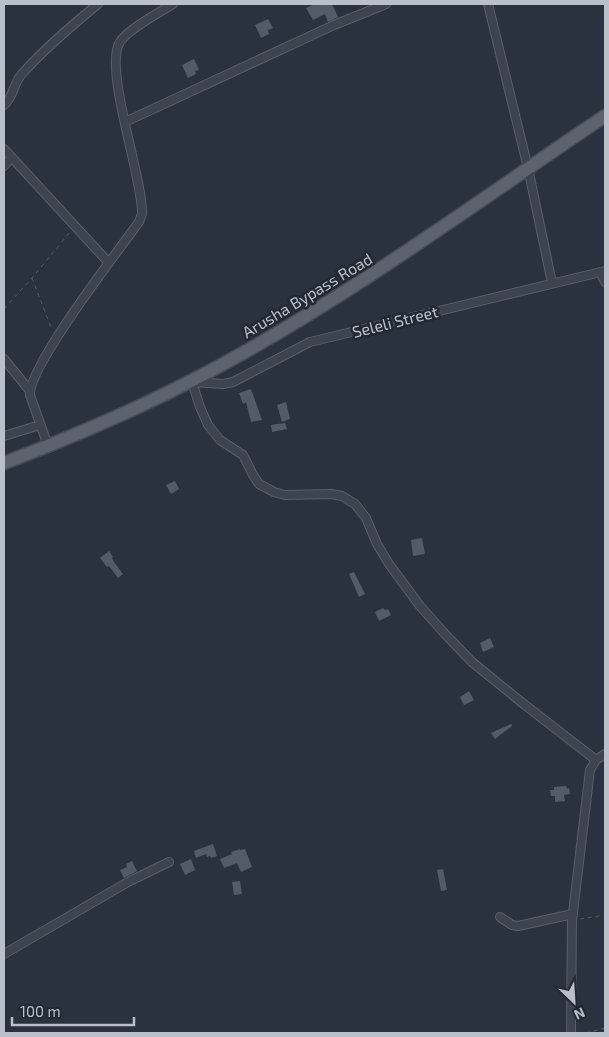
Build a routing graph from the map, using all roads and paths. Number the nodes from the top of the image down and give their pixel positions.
1 (98, 4) edge
2 (172, 4) edge
3 (386, 4) edge
4 (488, 4) edge
5 (4, 105) edge
6 (605, 116) edge
7 (125, 122) junction
8 (4, 149) edge
9 (11, 158) junction
10 (4, 166) edge
11 (528, 168) junction
12 (74, 227) junction
13 (109, 263) junction
14 (603, 272) edge
15 (32, 278) junction
16 (605, 282) edge
17 (552, 283) junction
18 (4, 309) edge
19 (56, 340) junction
20 (4, 359) edge
21 (191, 382) junction
22 (30, 391) junction
23 (40, 425) junction
24 (4, 436) edge
25 (48, 446) junction
26 (4, 463) edge
27 (605, 754) edge
28 (596, 760) junction
29 (169, 862) dead end
30 (605, 915) edge
31 (500, 917) dead end
32 (573, 917) junction
33 (4, 954) edge
34 (605, 1028) edge
35 (570, 1033) edge
36 (586, 1033) edge

1 - 5 street
2 - 7 street
3 - 7 street
4 - 11 street
6 - 11 main road, Arusha Bypass Road
7 - 13 street
8 - 9 street
9 - 10 street
9 - 12 street
11 - 17 street
11 - 21 main road, Arusha Bypass Road
12 - 13 street
12 - 15 path
13 - 19 street
14 - 16 street
14 - 17 street, Seleli Street
15 - 18 path
15 - 19 path
17 - 21 street, Seleli Street
19 - 22 street
20 - 22 street
21 - 25 main road, Arusha Bypass Road
21 - 28 street
22 - 23 street
23 - 24 street
23 - 25 street
25 - 26 main road, Arusha Bypass Road
27 - 28 street
28 - 32 street
29 - 33 street
30 - 32 path
31 - 32 street
32 - 35 street
34 - 36 path

